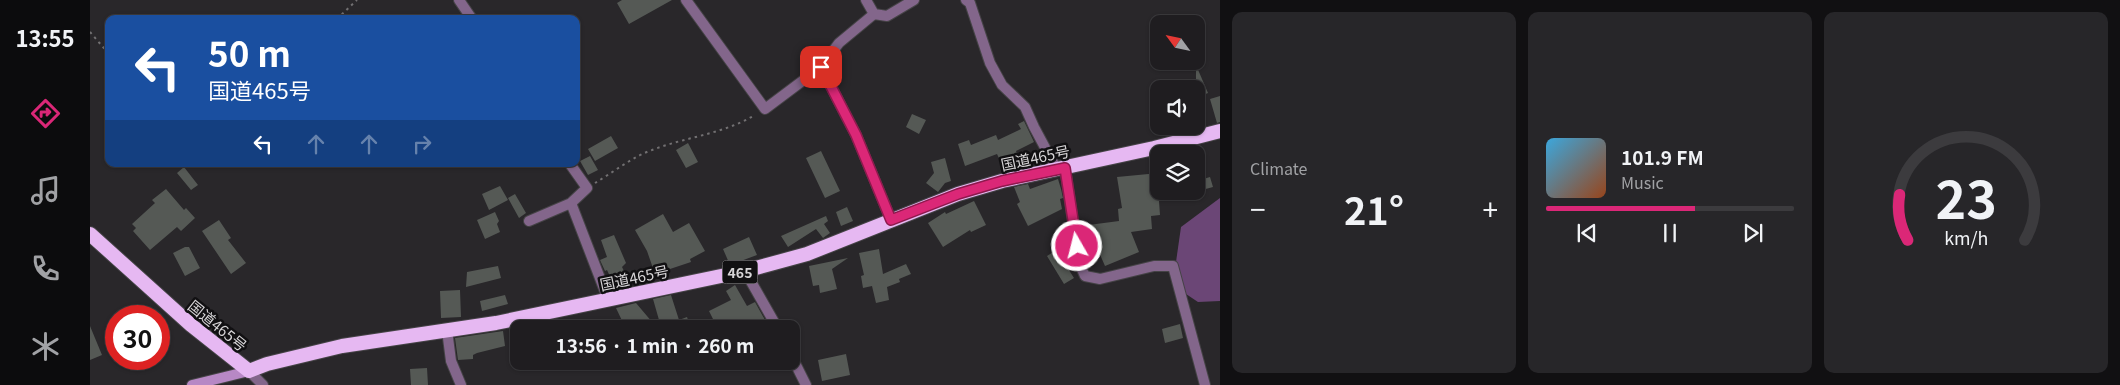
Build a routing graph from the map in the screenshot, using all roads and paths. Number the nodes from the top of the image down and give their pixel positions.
1 (357, 0) edge
2 (459, 0) edge
3 (686, 0) edge
4 (866, 0) edge
5 (914, 0) edge
6 (970, 1) edge
7 (874, 14) junction
8 (341, 15) edge
9 (469, 15) edge
10 (90, 32) edge
11 (105, 49) edge
12 (821, 67) junction
13 (765, 109) junction
14 (1220, 131) edge
15 (572, 167) edge
16 (1061, 169) junction
17 (587, 188) junction
18 (571, 203) junction
19 (891, 220) junction
20 (529, 221) dead end
21 (90, 234) edge
22 (746, 271) junction
23 (608, 299) junction
24 (773, 320) edge
25 (447, 330) junction
26 (798, 370) edge
27 (249, 371) junction
28 (192, 385) edge
29 (263, 385) edge
30 (460, 385) edge
31 (806, 385) edge
32 (1205, 385) edge

1 - 8 path
2 - 9 street
3 - 13 street
4 - 7 street
5 - 7 street
6 - 16 street
7 - 12 street
10 - 11 path
12 - 13 street
12 - 19 street
13 - 17 path
14 - 16 highway, 国道465号 / 465
15 - 17 street
16 - 19 highway, 国道465号 / 465
16 - 32 street
17 - 18 street
18 - 20 street
18 - 23 street
19 - 22 highway, 国道465号 / 465
21 - 27 highway, 国道465号
22 - 23 highway, 国道465号 / 465
22 - 24 street
23 - 25 highway, 国道465号 / 465
25 - 27 highway, 国道465号 / 465
25 - 30 street
26 - 31 street
27 - 28 main road
27 - 29 street

